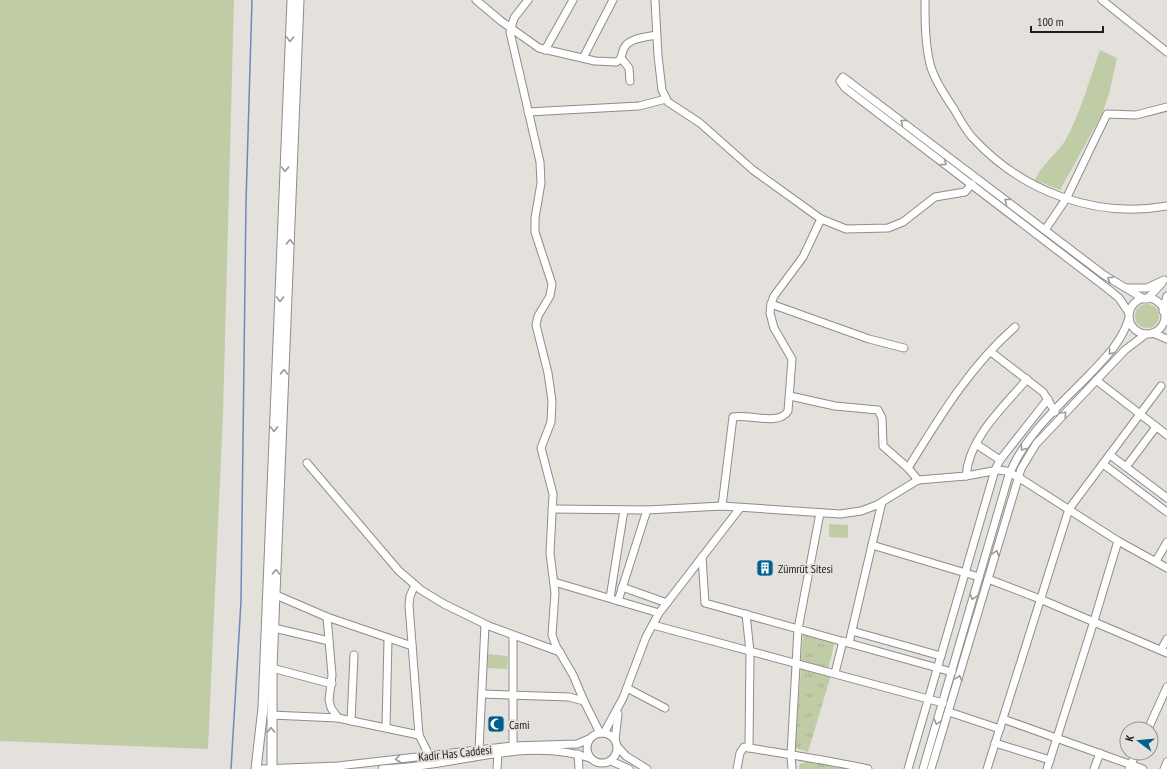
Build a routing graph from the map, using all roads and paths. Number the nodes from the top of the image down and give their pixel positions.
1 (292, 0) edge
2 (299, 0) edge
3 (476, 0) edge
4 (528, 0) edge
5 (573, 0) edge
6 (613, 0) edge
7 (655, 0) edge
8 (925, 0) edge
9 (1102, 0) edge
10 (511, 28) junction
11 (656, 35) junction
12 (545, 50) junction
13 (1167, 52) edge
14 (583, 58) junction
15 (621, 58) junction
16 (630, 81) dead end
17 (666, 100) junction
18 (1167, 108) edge
19 (528, 112) junction
20 (972, 184) junction
21 (1066, 199) junction
22 (1167, 206) edge
23 (821, 219) junction
24 (1045, 230) junction
25 (1166, 278) edge
26 (1123, 287) junction
27 (1167, 296) edge
28 (1145, 299) junction
29 (771, 304) junction
30 (1129, 315) junction
31 (1165, 315) edge
32 (1015, 327) dead end
33 (1150, 333) junction
34 (1167, 339) edge
35 (904, 348) dead end
36 (991, 352) junction
37 (1027, 379) junction
38 (1096, 380) junction
39 (1161, 386) dead end
40 (790, 396) junction
41 (1048, 398) junction
42 (1054, 412) junction
43 (1140, 415) junction
44 (1156, 427) junction
45 (1167, 435) edge
46 (976, 444) junction
47 (1110, 455) junction
48 (1000, 460) junction
49 (307, 463) dead end
50 (1103, 464) junction
51 (1126, 467) junction
52 (908, 468) junction
53 (995, 470) junction
54 (1010, 473) junction
55 (966, 476) junction
56 (1018, 477) junction
57 (918, 480) junction
58 (1167, 498) edge
59 (882, 502) junction
60 (722, 506) junction
61 (740, 508) junction
62 (552, 509) junction
63 (1069, 509) junction
64 (624, 510) junction
65 (647, 510) junction
66 (1167, 512) edge
67 (820, 513) junction
68 (1118, 541) junction
69 (1167, 542) edge
70 (872, 545) junction
71 (702, 557) junction
72 (1156, 561) junction
73 (1167, 568) edge
74 (965, 573) junction
75 (979, 577) junction
76 (988, 579) junction
77 (554, 582) junction
78 (415, 585) junction
79 (622, 587) junction
80 (276, 595) junction
81 (610, 598) junction
82 (1040, 599) junction
83 (618, 601) junction
84 (667, 603) junction
85 (659, 613) junction
86 (746, 614) junction
87 (327, 618) junction
88 (1094, 622) junction
89 (485, 625) junction
90 (653, 625) junction
91 (274, 628) junction
92 (798, 628) junction
93 (852, 631) junction
94 (513, 636) junction
95 (388, 639) junction
96 (1167, 639) edge
97 (329, 641) junction
98 (846, 642) junction
99 (412, 646) junction
100 (1164, 651) edge
101 (560, 652) junction
102 (750, 652) junction
103 (354, 655) dead end
104 (941, 656) junction
105 (796, 664) junction
106 (938, 667) junction
107 (272, 668) junction
108 (952, 672) junction
109 (835, 674) junction
110 (332, 684) junction
111 (1167, 687) edge
112 (627, 688) junction
113 (482, 694) junction
114 (512, 695) junction
115 (928, 699) junction
116 (584, 701) junction
117 (943, 702) junction
118 (619, 708) junction
119 (665, 708) dead end
120 (949, 712) junction
121 (271, 715) junction
122 (338, 718) junction
123 (1003, 719) junction
124 (351, 721) junction
125 (1152, 721) edge
126 (386, 728) junction
127 (1000, 729) junction
128 (602, 733) junction
129 (419, 735) junction
130 (1058, 738) junction
131 (589, 739) junction
132 (616, 743) junction
133 (995, 743) junction
134 (513, 746) junction
135 (749, 748) junction
136 (479, 750) junction
137 (498, 753) junction
138 (1100, 753) junction
139 (578, 754) junction
140 (429, 755) junction
141 (791, 755) junction
142 (591, 759) junction
143 (1050, 760) junction
144 (1167, 762) edge
145 (608, 764) edge
146 (425, 767) edge
147 (1130, 767) edge
148 (256, 769) edge
149 (261, 769) edge
150 (272, 769) edge
151 (382, 769) edge
152 (497, 769) edge
153 (579, 769) edge
154 (594, 769) edge
155 (629, 769) edge
156 (647, 769) edge
157 (737, 769) edge
158 (792, 769) edge
159 (868, 769) edge
160 (908, 769) edge
161 (923, 769) edge
162 (931, 769) edge
163 (987, 769) edge
164 (1047, 769) edge
165 (1094, 769) edge
166 (1143, 769) edge
167 (1164, 769) edge

1 -> 148 main road
80 -> 2 main road
3 - 10 street
4 - 10 street
5 - 12 street
6 - 14 street
7 - 11 street
8 - 21 street
9 - 13 street
10 - 12 street
10 - 19 street
11 - 15 street
11 - 17 street
12 - 14 street
14 - 15 street
15 - 16 street
17 - 19 street
17 - 23 street
18 - 21 street
19 - 62 street
20 - 23 street
24 -> 20 street
20 - 30 street
21 - 22 street
21 - 24 street
23 - 29 street
26 -> 24 street
25 - 26 street
25 - 28 street
26 - 28 street
27 - 31 street
28 - 30 street
28 - 31 street
29 - 35 street
29 - 40 street
30 - 33 street
30 -> 42 street
31 - 33 street
32 - 36 street
33 - 34 street
33 - 38 street
36 - 37 street
36 - 52 street
37 - 41 street
37 - 46 street
38 - 43 street
56 -> 38 street
39 - 43 street
40 - 52 street
40 - 60 street
41 - 42 street
41 - 48 street
42 -> 54 street
43 - 44 street
43 - 47 street
44 - 45 street
44 - 51 street
46 - 48 street
46 - 55 street
47 - 50 street
47 - 51 street
48 - 53 street
49 - 78 street
50 - 63 street
50 - 66 street
51 - 58 street
52 - 57 street
53 - 54 street
53 - 55 street
53 - 74 street
54 - 56 street
54 - 75 street
55 - 57 street
56 - 63 street
76 -> 56 street
57 - 59 street
59 - 67 street
59 - 70 street
60 - 61 street
60 - 65 street
61 - 67 street
61 - 71 street
62 - 64 street
62 - 77 street
63 - 68 street
63 - 82 street
64 - 65 street
64 - 81 street
65 - 79 street
67 - 92 street
68 - 72 street
68 - 88 street
69 - 72 street
70 - 74 street
70 - 93 street
71 - 84 street
71 - 86 street
72 - 73 street
74 - 75 street
74 - 104 street
75 -> 108 street
76 - 82 street
120 -> 76 street
77 - 81 street
77 - 101 street
78 - 89 street
78 - 99 street
79 - 83 street
79 - 84 street
80 - 87 street
80 - 91 main road
81 - 83 street
82 - 88 street
82 - 123 street
83 - 85 street
84 - 85 street
85 - 90 street
86 - 92 street
86 - 102 street
87 - 95 street
87 - 97 street
88 - 100 street
88 - 130 street
89 - 94 street
89 - 113 street
90 - 102 street
90 - 112 street
91 - 97 street
91 - 107 main road
92 - 98 street
92 - 105 street
93 - 98 street
93 - 104 street
94 - 101 street
94 - 114 street
95 - 99 street
95 - 126 street
96 - 100 street
97 - 110 street
98 - 106 street
98 - 109 street
99 - 129 street
101 - 116 street
102 - 105 street
102 - 135 street
103 - 124 street
104 - 106 street
105 - 109 street
105 - 141 street
106 - 108 street
106 - 115 street
107 - 110 street
107 - 121 main road
108 - 117 street
109 - 115 street
110 - 122 street
111 - 125 street
112 - 118 street
112 - 119 street
113 - 114 street
113 - 136 street
114 - 116 street
114 - 134 street
115 - 117 street
115 - 160 street
116 - 128 street
117 -> 161 street
118 - 128 street
118 - 132 street
120 - 127 street
120 - 162 street
121 - 122 street
150 -> 121 main road
122 - 124 street
123 - 127 street
123 - 130 street
124 - 126 street
126 - 129 street
127 - 133 street
128 - 131 street
128 - 132 street
129 - 140 street
130 - 138 street
130 - 143 street
131 - 134 street, Kadir Has Caddesi
131 - 142 street
132 - 145 street
132 - 156 street
133 - 143 street
133 - 163 street
134 - 136 street, Kadir Has Caddesi
135 - 141 street
135 - 157 street
136 - 140 street, Kadir Has Caddesi
137 - 139 street, Kadir Has Caddesi
137 - 146 street, Kadir Has Caddesi
137 - 152 street
138 - 147 street
138 - 165 street
139 - 142 street, Kadir Has Caddesi
139 - 153 street
140 -> 150 street, Kadir Has Caddesi
141 - 158 street
141 - 159 street
142 - 145 street
142 - 154 street
143 - 164 street
144 - 167 street
145 - 155 street
146 - 151 street, Kadir Has Caddesi
147 - 166 street
149 - 150 street, Kadir Has Caddesi

